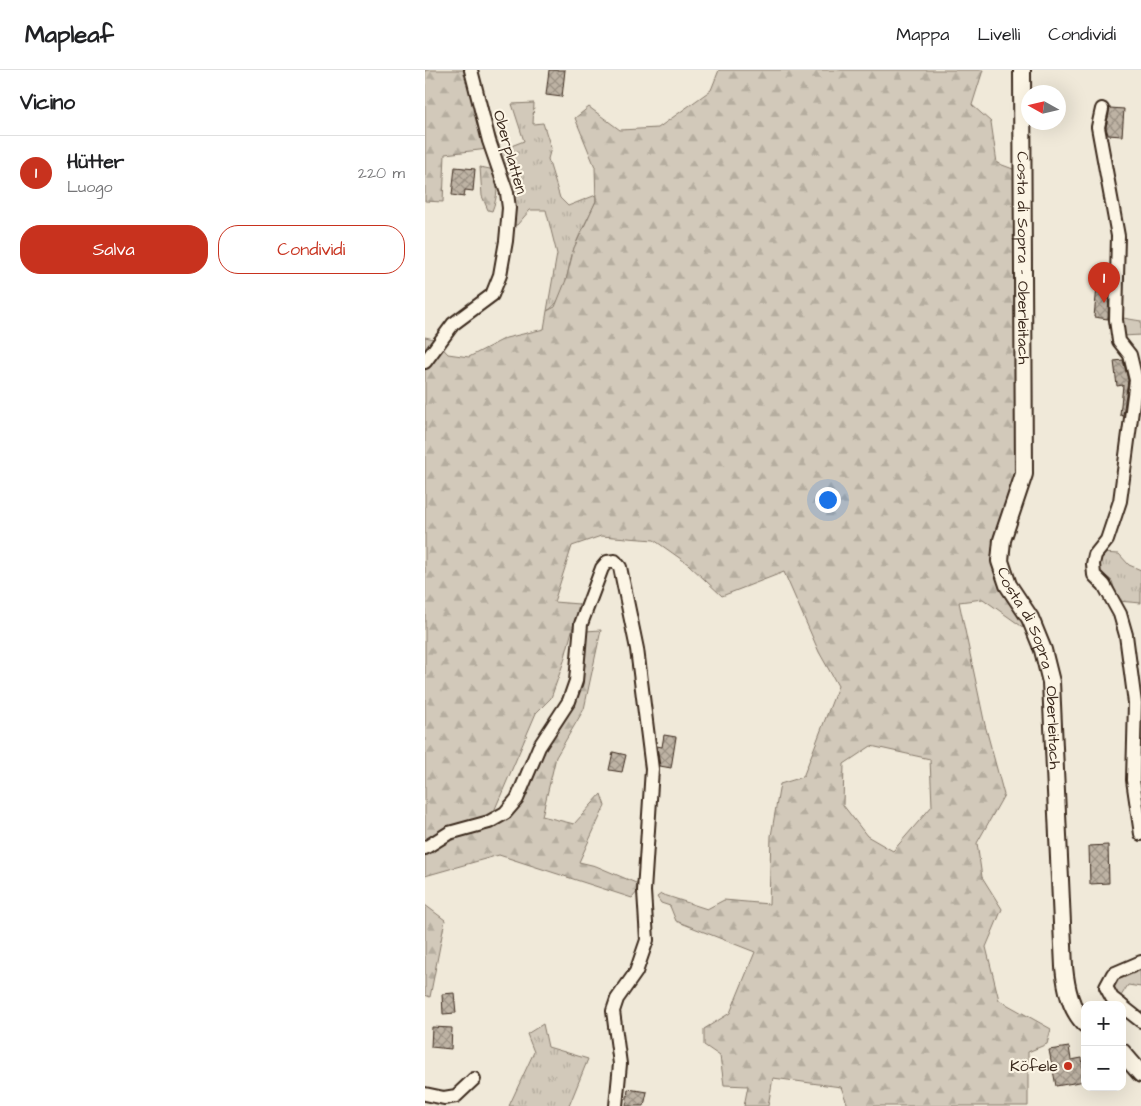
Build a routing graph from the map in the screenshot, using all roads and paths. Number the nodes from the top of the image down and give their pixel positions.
1 (471, 70) edge
2 (1022, 70) edge
3 (1102, 109) dead end
4 (425, 362) edge
5 (1141, 834) edge
6 (425, 848) edge
7 (1141, 962) edge
8 (1116, 1001) edge
9 (1126, 1009) edge
10 (1081, 1020) edge
11 (1141, 1021) edge
12 (1126, 1057) edge
13 (1141, 1074) edge
14 (474, 1079) dead end
15 (425, 1094) edge
16 (615, 1106) edge

1 - 4 street, Oberplatten
2 - 10 main road, Costa di Sopra - Oberleitach
3 - 5 street
6 - 16 street
7 - 8 street
9 - 11 street
12 - 13 main road
14 - 15 street

